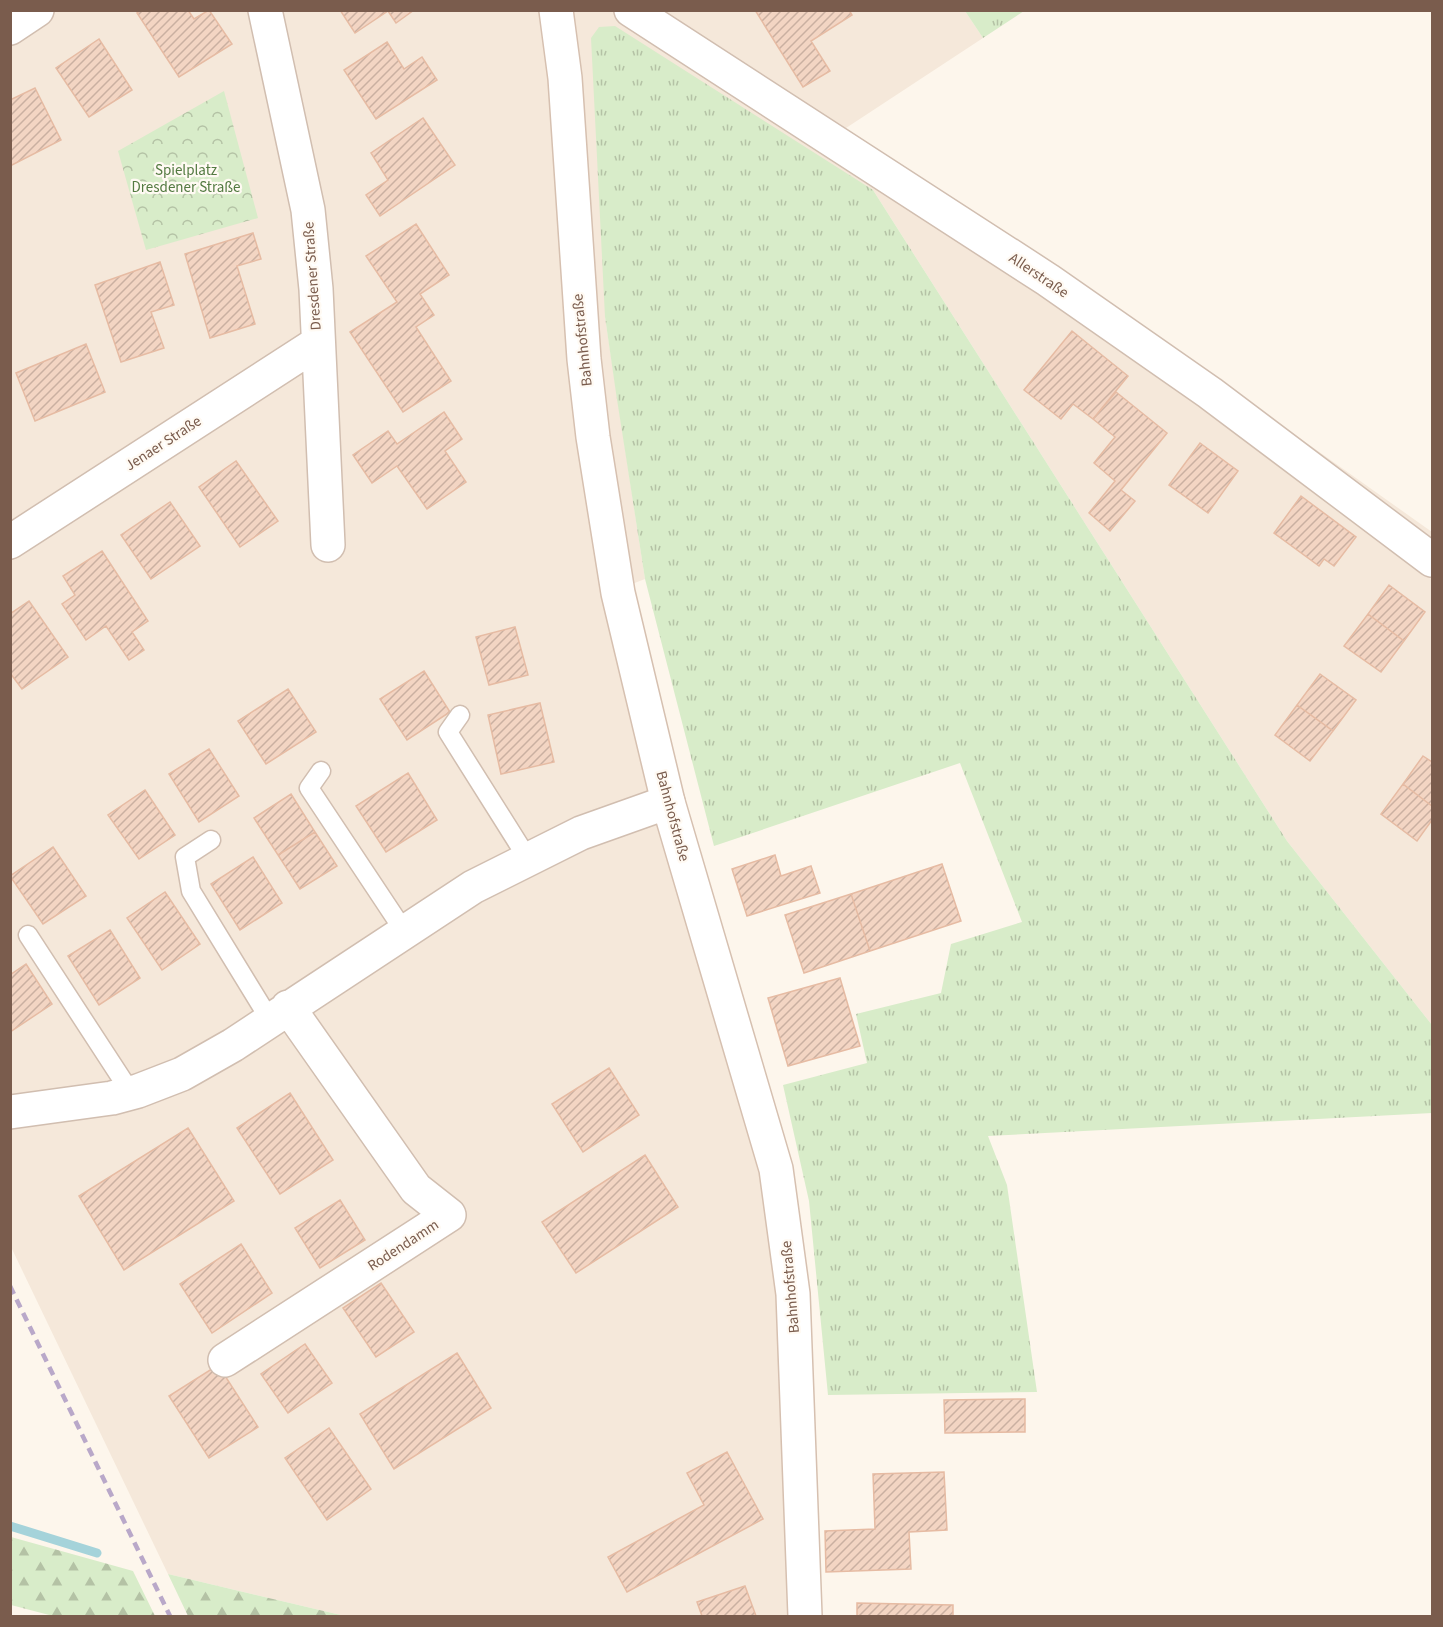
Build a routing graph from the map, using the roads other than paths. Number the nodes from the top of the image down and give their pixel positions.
1 (37, 10) edge
2 (265, 10) edge
3 (556, 10) edge
4 (631, 10) edge
5 (10, 28) edge
6 (316, 344) junction
7 (10, 542) edge
8 (328, 545) dead end
9 (1432, 560) edge
10 (460, 715) dead end
11 (321, 771) dead end
12 (668, 802) junction
13 (212, 840) dead end
14 (528, 860) junction
15 (404, 931) junction
16 (28, 935) dead end
17 (279, 1014) junction
18 (130, 1094) junction
19 (10, 1112) edge
20 (225, 1360) dead end
21 (805, 1617) edge

1 - 5 street
2 - 6 street, Dresdener Straße
3 - 12 street, Bahnhofstraße
4 - 9 street, Allerstraße
6 - 7 street, Jenaer Straße
6 - 8 street, Dresdener Straße
10 - 14 lane
11 - 15 lane
12 - 14 street
12 - 21 street, Bahnhofstraße
13 - 17 lane, Rodendamm
14 - 15 street
15 - 17 street
16 - 18 lane
17 - 18 street
17 - 20 street, Rodendamm
18 - 19 street

